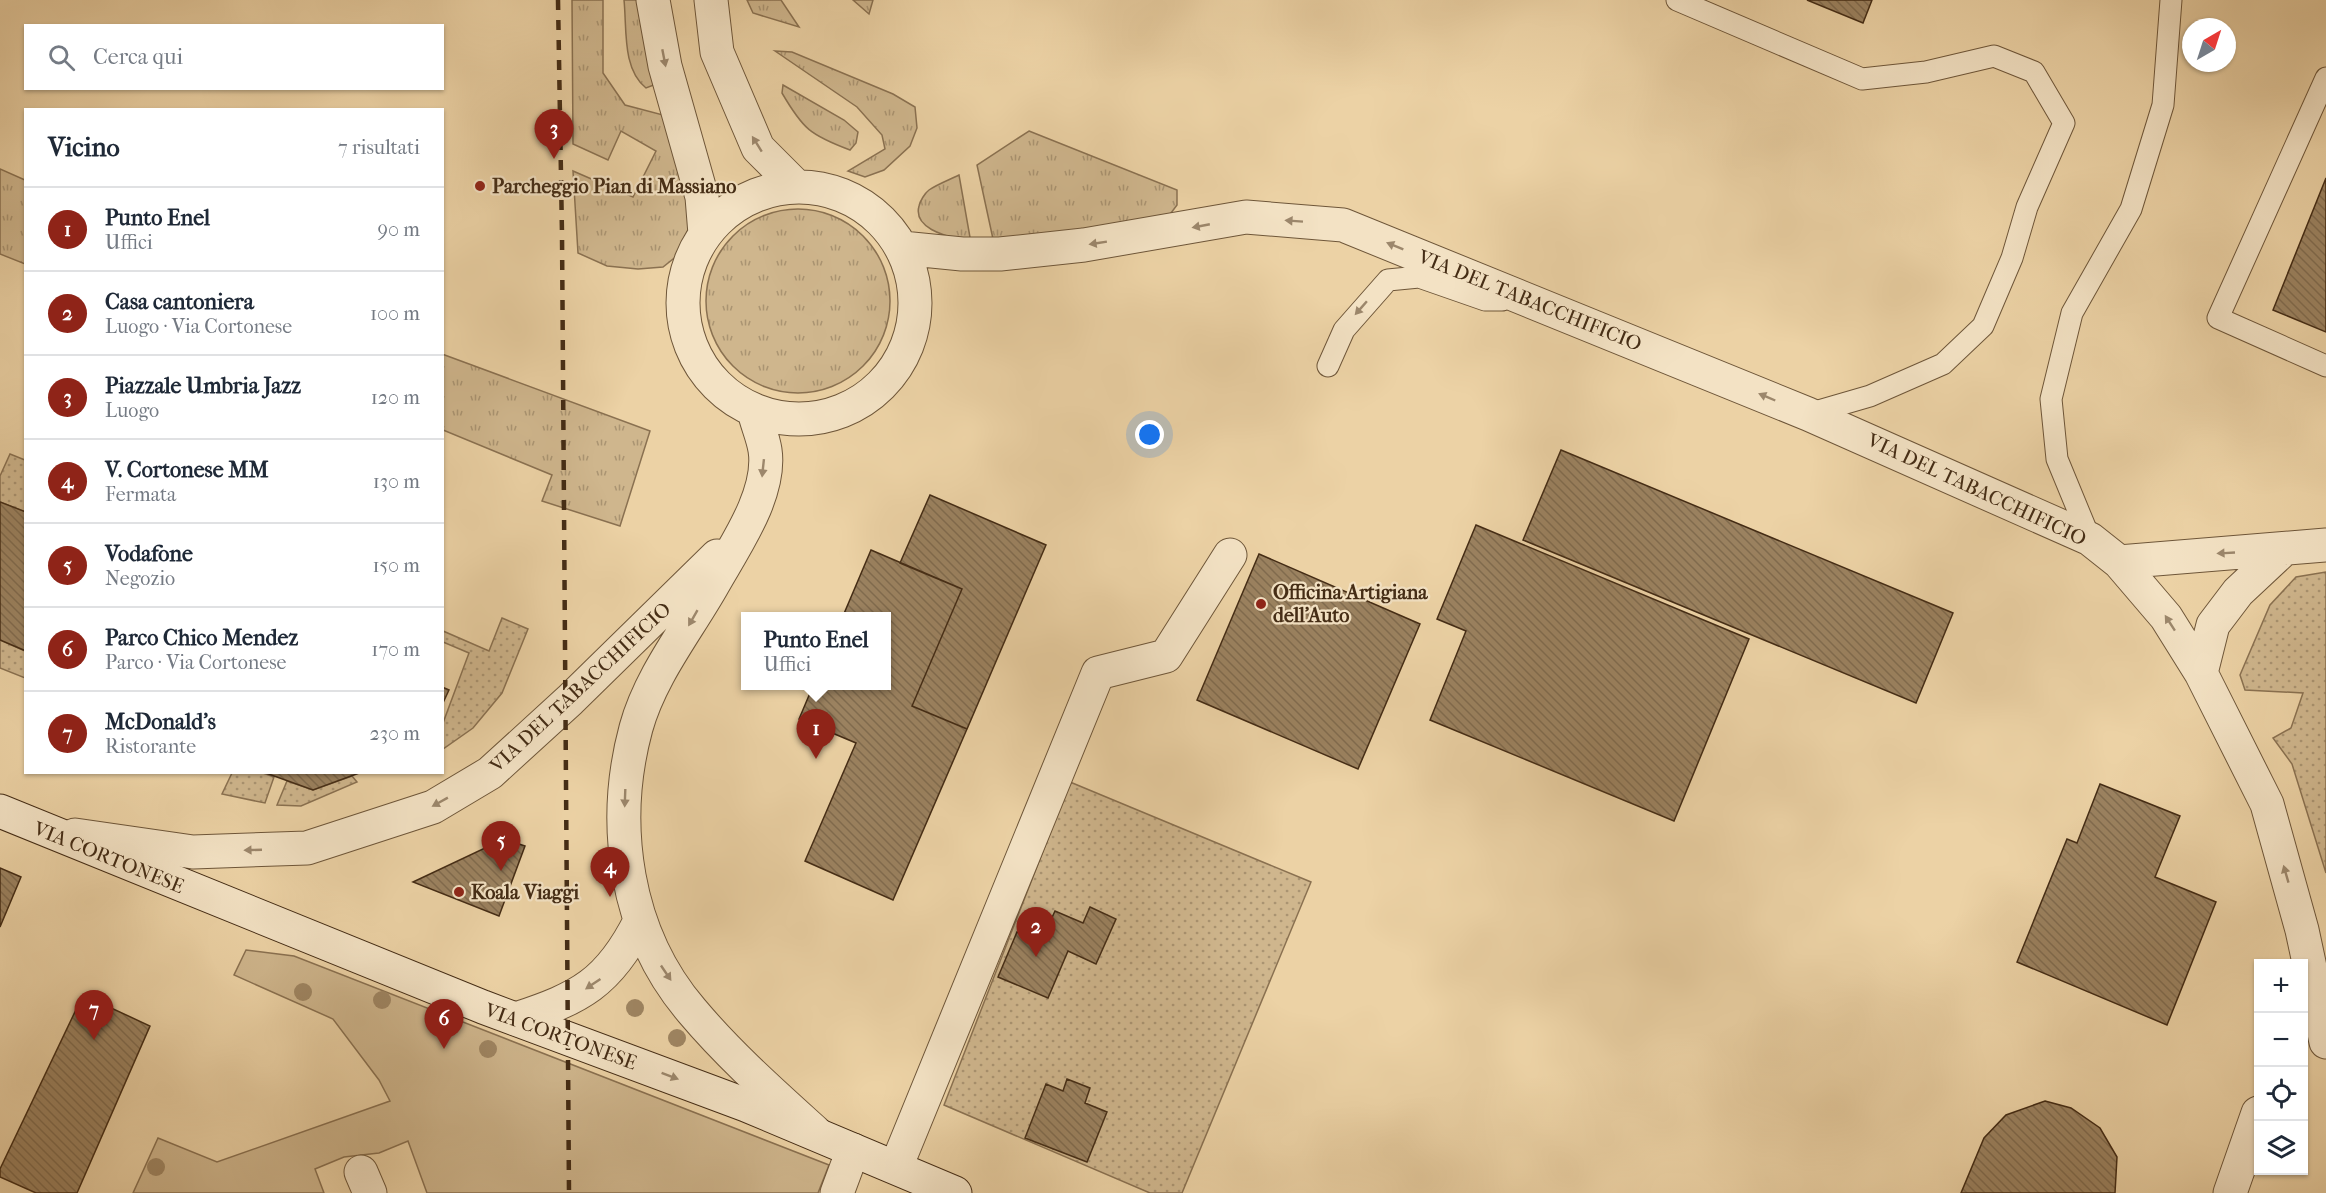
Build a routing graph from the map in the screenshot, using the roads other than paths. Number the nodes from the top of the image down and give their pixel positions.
1 (653, 0) edge
2 (711, 0) edge
3 (1677, 0) edge
4 (2171, 0) edge
5 (2326, 78) edge
6 (797, 187) junction
7 (705, 234) junction
8 (902, 248) junction
9 (1530, 301) junction
10 (1328, 366) dead end
11 (2326, 366) edge
12 (754, 411) junction
13 (1808, 414) junction
14 (743, 531) junction
15 (2090, 539) junction
16 (2326, 545) edge
17 (2284, 549) junction
18 (1230, 555) dead end
19 (2119, 562) junction
20 (2201, 673) junction
21 (0, 811) edge
22 (47, 831) junction
23 (640, 921) junction
24 (2302, 930) junction
25 (2297, 959) edge
26 (516, 1019) junction
27 (2326, 1042) edge
28 (2256, 1121) edge
29 (819, 1135) junction
30 (853, 1150) junction
31 (896, 1167) junction
32 (837, 1193) edge
33 (956, 1193) edge
34 (2230, 1193) edge

1 -> 7 street
6 -> 2 street
3 - 13 lane
4 - 15 lane
5 - 11 lane
6 - 7 street
6 - 8 street
7 - 12 street
9 -> 8 street, VIA DEL TABACCHIFICIO
8 - 12 street
9 -> 10 lane
13 -> 9 street, VIA DEL TABACCHIFICIO
12 -> 14 street, VIA DEL TABACCHIFICIO
13 - 15 street, VIA DEL TABACCHIFICIO
14 -> 22 street, VIA DEL TABACCHIFICIO
14 -> 23 street, VIA DEL TABACCHIFICIO
15 - 19 street, VIA DEL TABACCHIFICIO
16 - 17 street
17 -> 19 street
17 - 20 street
18 - 31 street
20 -> 19 street, VIA DEL TABACCHIFICIO
24 -> 20 street, VIA DEL TABACCHIFICIO
21 - 22 street, VIA CORTONESE
22 - 26 street, VIA CORTONESE
23 -> 26 street
23 -> 29 street, VIA DEL TABACCHIFICIO
24 - 25 street, VIA DEL TABACCHIFICIO
24 - 27 street
26 -> 29 street, VIA CORTONESE
28 - 34 street
29 - 30 street, VIA CORTONESE
30 - 31 street, VIA CORTONESE
30 - 32 street
31 - 33 street, VIA CORTONESE

